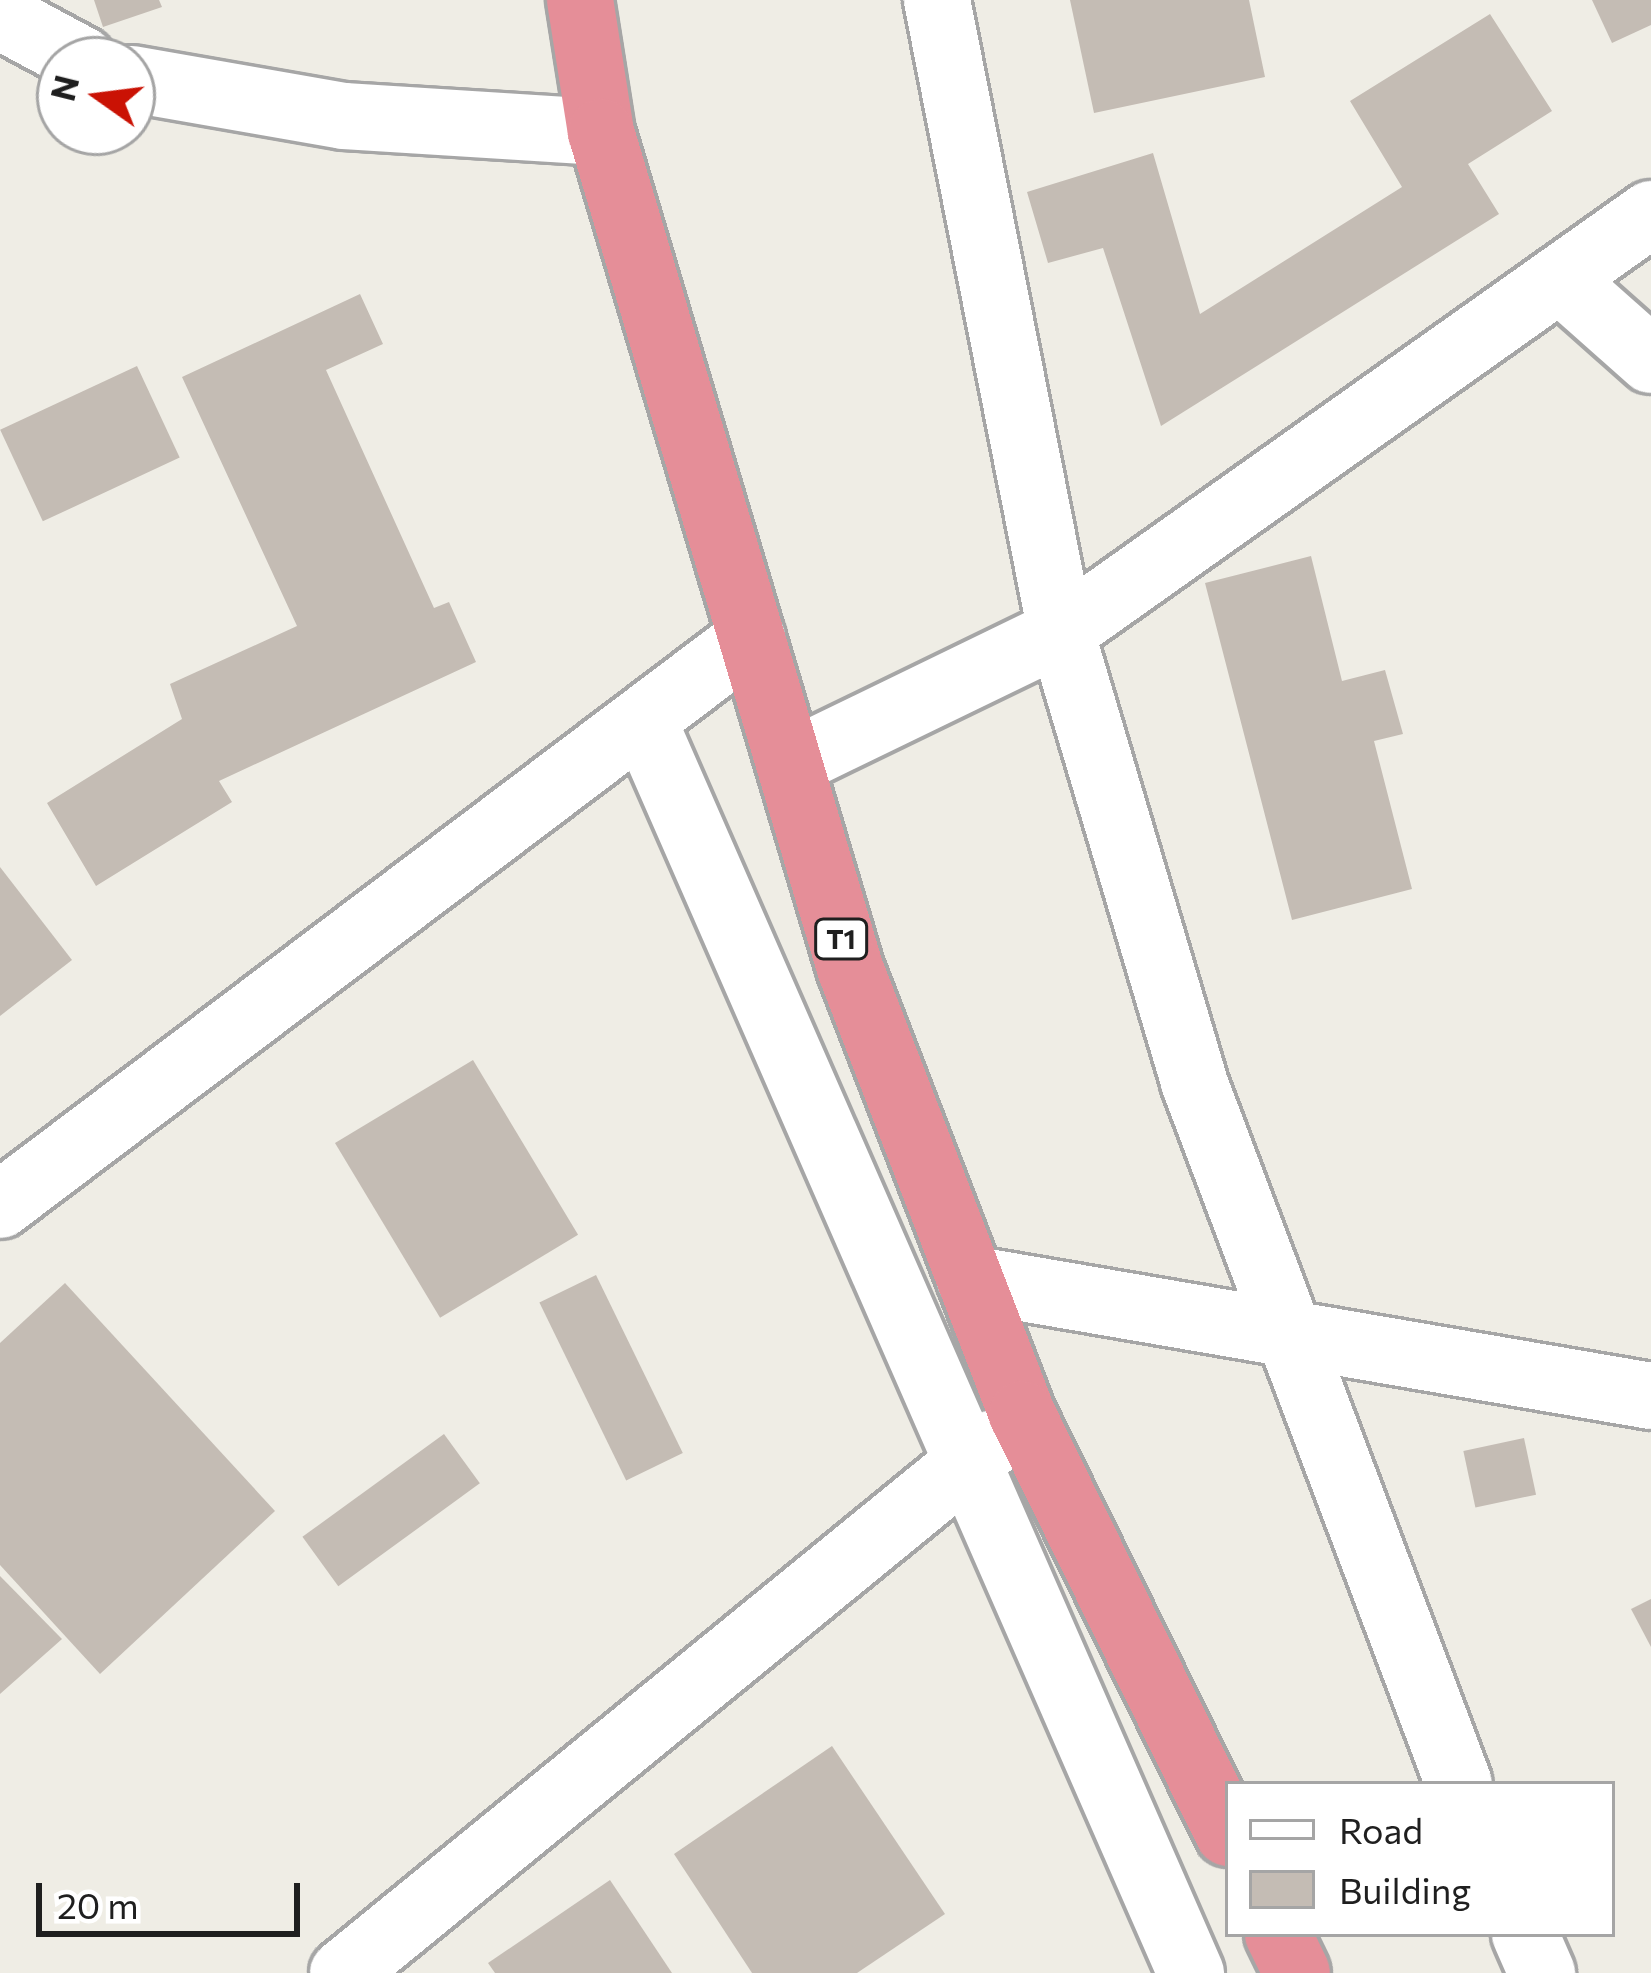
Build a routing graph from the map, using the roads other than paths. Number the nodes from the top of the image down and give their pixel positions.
1 (580, 0) edge
2 (937, 0) edge
3 (0, 16) edge
4 (37, 36) edge
5 (156, 83) edge
6 (601, 132) junction
7 (1651, 214) edge
8 (1562, 281) junction
9 (1651, 360) edge
10 (1061, 632) junction
11 (752, 637) junction
12 (643, 720) junction
13 (791, 763) junction
14 (0, 1205) edge
15 (970, 1279) junction
16 (1298, 1342) junction
17 (1651, 1396) edge
18 (1022, 1414) junction
19 (962, 1471) junction
20 (1458, 1781) edge
21 (1225, 1827) edge
22 (1279, 1937) edge
23 (1526, 1937) edge
24 (344, 1973) edge
25 (1191, 1973) edge
26 (1297, 1973) edge
27 (1543, 1973) edge

1 - 6 highway, T1
2 - 10 street
3 - 4 street
5 - 6 street
6 - 11 highway, T1
7 - 8 street
8 - 9 street
8 - 10 street
10 - 13 street
10 - 16 street
11 - 12 street
11 - 13 highway, T1
12 - 14 street
12 - 19 street
13 - 15 highway, T1
15 - 16 street
15 - 18 highway, T1
16 - 17 street
16 - 20 street
18 - 19 street
18 - 21 highway, T1
19 - 24 street
19 - 25 street
22 - 26 highway
23 - 27 street

